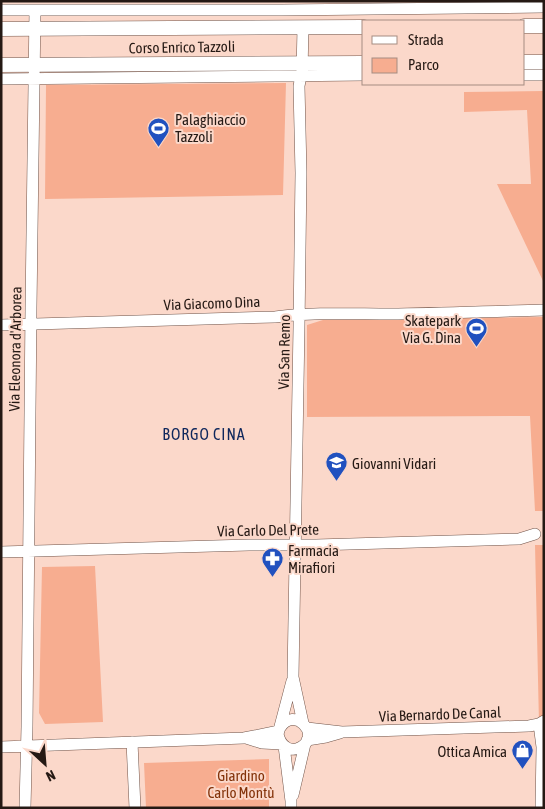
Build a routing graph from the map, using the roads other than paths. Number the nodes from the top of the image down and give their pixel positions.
1 (544, 7) edge
2 (1, 10) edge
3 (35, 10) junction
4 (525, 26) edge
5 (544, 26) edge
6 (362, 27) edge
7 (303, 28) junction
8 (1, 29) edge
9 (35, 29) junction
10 (525, 62) edge
11 (544, 62) edge
12 (362, 63) edge
13 (1, 65) edge
14 (302, 69) junction
15 (35, 72) junction
16 (525, 75) edge
17 (544, 75) edge
18 (362, 76) edge
19 (1, 80) edge
20 (544, 310) edge
21 (300, 314) junction
22 (30, 324) junction
23 (1, 325) edge
24 (535, 534) dead end
25 (296, 545) junction
26 (28, 551) junction
27 (1, 552) edge
28 (293, 676) junction
29 (541, 722) edge
30 (305, 725) junction
31 (280, 729) junction
32 (342, 732) junction
33 (244, 738) junction
34 (132, 742) junction
35 (306, 742) junction
36 (283, 744) junction
37 (26, 746) junction
38 (1, 747) edge
39 (291, 804) edge
40 (25, 808) edge
41 (135, 808) edge
42 (541, 808) edge

1 - 3 street
2 - 3 street
3 - 9 street, Via Eleonora d'Arborea
4 - 5 street
6 - 7 street, Corso Enrico Tazzoli
7 - 9 street, Corso Enrico Tazzoli
7 - 14 street, Via San Remo
8 - 9 street, Corso Enrico Tazzoli
9 - 15 street, Via Eleonora d'Arborea
10 - 11 street
12 - 14 street, Corso Enrico Tazzoli
13 - 15 street, Corso Enrico Tazzoli
14 - 15 street, Corso Enrico Tazzoli
14 - 18 street, Corso Enrico Tazzoli
14 - 21 street, Via San Remo
15 - 19 street, Corso Enrico Tazzoli
15 - 22 street, Via Eleonora d'Arborea
16 - 17 street
20 - 21 street, Via Giacomo Dina
21 - 22 street, Via Giacomo Dina
21 - 25 street, Via San Remo
22 - 23 street, Via Giacomo Dina
22 - 26 street, Via Eleonora d'Arborea
24 - 25 street, Via Carlo Del Prete
25 - 26 street, Via Carlo Del Prete
25 - 28 street, Via San Remo
26 - 27 street, Via Carlo Del Prete
26 - 37 street, Via Eleonora d'Arborea
28 - 30 street, Via San Remo
28 - 31 street, Via San Remo
29 - 32 street, Via Bernardo De Canal
29 - 42 street
30 - 31 street
30 - 32 street, Via Bernardo De Canal
30 - 35 street
31 - 33 street
31 - 36 street
32 - 35 street, Via Bernardo De Canal
33 - 34 street
33 - 36 street
34 - 37 street
34 - 41 street
35 - 36 street
35 - 39 street
36 - 39 street
37 - 38 street
37 - 40 street, Via Eleonora d'Arborea

